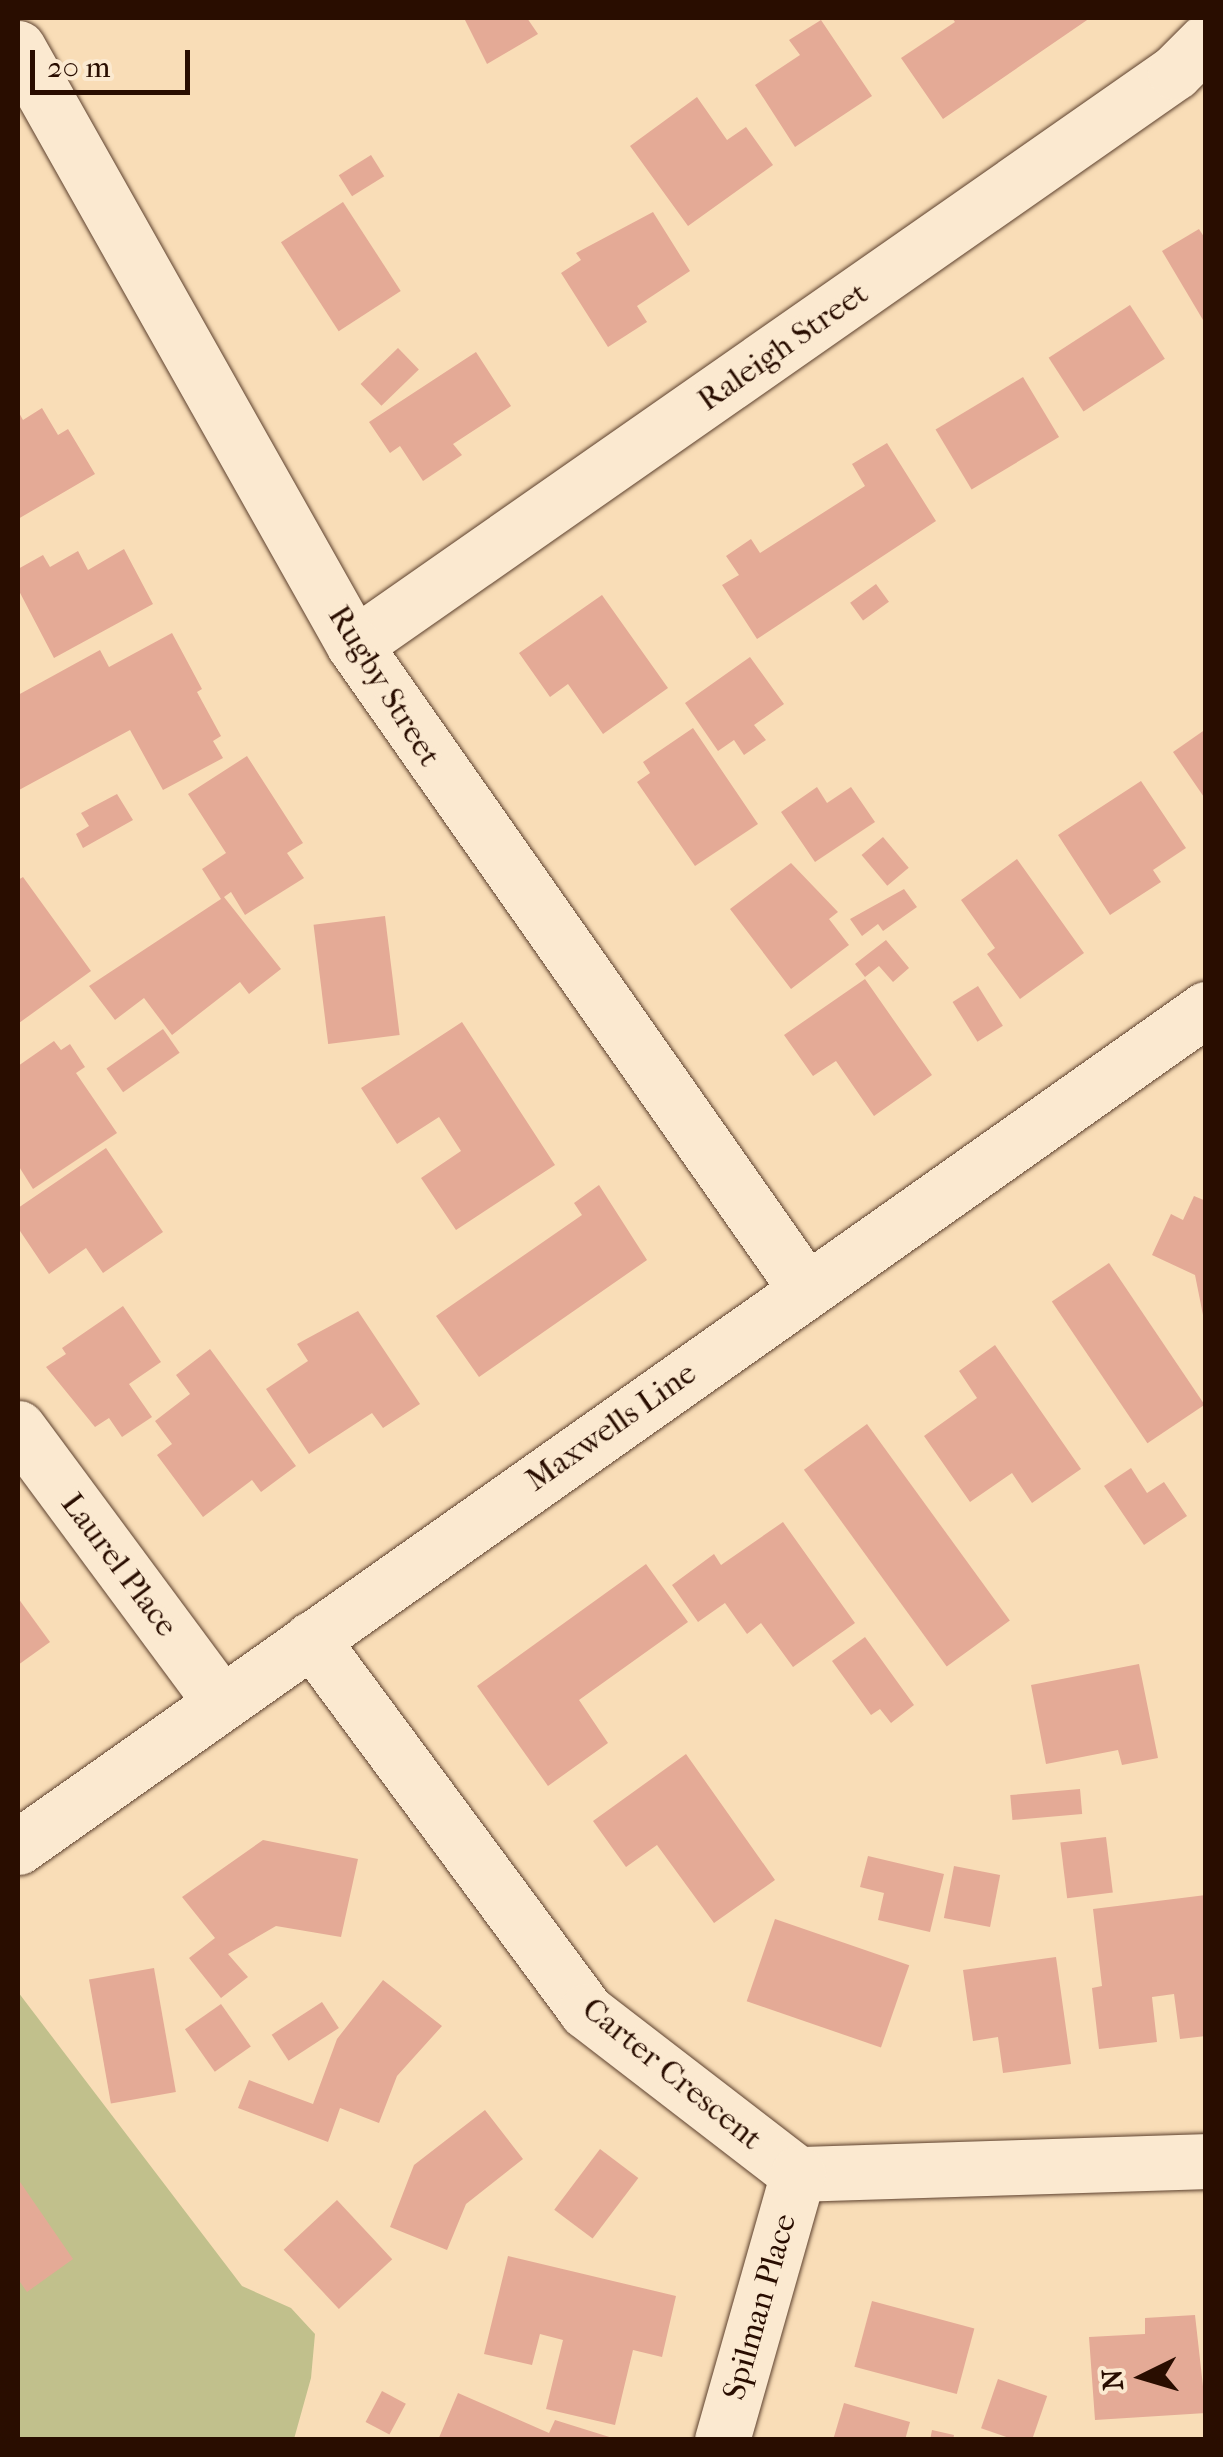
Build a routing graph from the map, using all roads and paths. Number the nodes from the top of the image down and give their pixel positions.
1 (1206, 41) edge
2 (18, 48) edge
3 (354, 645) junction
4 (1206, 1009) edge
5 (806, 1288) junction
6 (18, 1428) edge
7 (311, 1639) junction
8 (221, 1702) junction
9 (18, 1846) edge
10 (1206, 2161) edge
11 (798, 2174) junction
12 (722, 2440) edge

1 - 3 street, Raleigh Street
2 - 3 street, Rugby Street
3 - 5 street, Rugby Street
4 - 5 street, Maxwells Line
5 - 7 street, Maxwells Line
6 - 8 street, Laurel Place
7 - 8 street, Maxwells Line
7 - 11 street, Carter Crescent
8 - 9 street, Maxwells Line
10 - 11 street
11 - 12 street, Spilman Place

